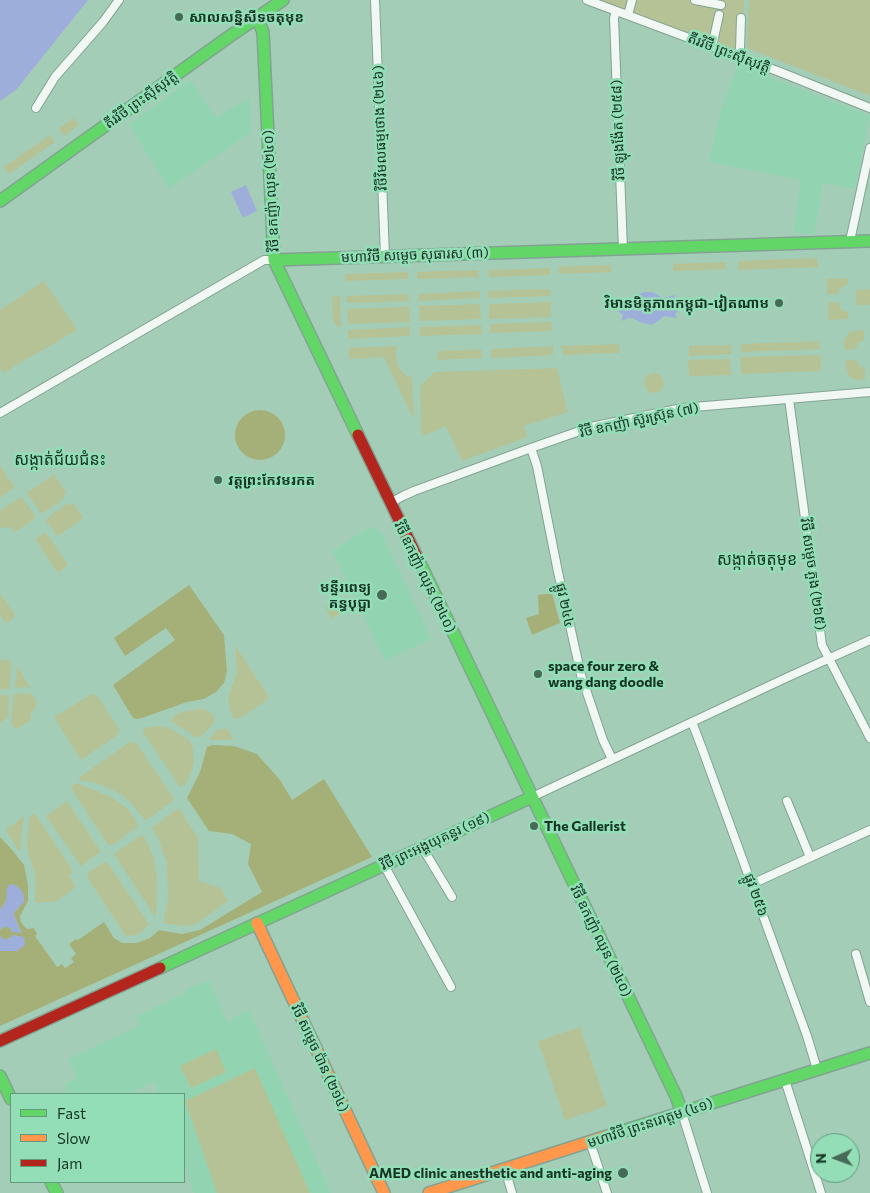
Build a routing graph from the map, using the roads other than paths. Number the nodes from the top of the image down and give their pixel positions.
1 (119, 0) edge
2 (283, 0) edge
3 (375, 0) edge
4 (587, 0) edge
5 (632, 0) edge
6 (695, 0) edge
7 (721, 5) dead end
8 (616, 11) junction
9 (628, 15) junction
10 (720, 15) dead end
11 (257, 18) junction
12 (741, 18) dead end
13 (712, 47) junction
14 (737, 56) junction
15 (36, 108) dead end
16 (870, 108) edge
17 (870, 148) edge
18 (0, 201) edge
19 (870, 241) edge
20 (850, 242) junction
21 (622, 249) junction
22 (385, 256) junction
23 (274, 260) junction
24 (870, 392) edge
25 (789, 399) junction
26 (0, 413) edge
27 (532, 448) junction
28 (390, 503) junction
29 (870, 640) edge
30 (829, 659) junction
31 (692, 722) junction
32 (870, 738) edge
33 (612, 759) junction
34 (532, 797) junction
35 (787, 801) dead end
36 (870, 830) edge
37 (422, 847) junction
38 (810, 857) junction
39 (384, 865) junction
40 (752, 884) junction
41 (452, 897) dead end
42 (257, 923) junction
43 (856, 954) dead end
44 (451, 987) dead end
45 (870, 1002) edge
46 (0, 1041) edge
47 (870, 1053) edge
48 (817, 1070) junction
49 (0, 1076) edge
50 (785, 1080) junction
51 (10, 1097) edge
52 (682, 1113) junction
53 (590, 1142) junction
54 (505, 1169) junction
55 (384, 1193) edge
56 (429, 1193) edge
57 (512, 1193) edge
58 (607, 1193) edge
59 (707, 1193) edge
60 (821, 1193) edge

1 - 15 street
2 - 11 street, តីរវិថី ព្រះស៊ីសុវត្តិ
3 - 22 street, វិថីវិមលធម្មថោង (២៤៦)
4 - 8 street, តីរវិថី ព្រះស៊ីសុវត្តិ
5 - 9 street
6 - 7 street
8 - 9 street, តីរវិថី ព្រះស៊ីសុវត្តិ
8 - 21 street, វិថី ឡុងង៉ែត (២៥៨)
9 - 13 street, តីរវិថី ព្រះស៊ីសុវត្តិ
10 - 13 street
11 - 18 street, តីរវិថី ព្រះស៊ីសុវត្តិ
11 - 23 street, វិថី ឧកញ៉ា ឈុន (២៤០)
12 - 14 street
13 - 14 street, តីរវិថី ព្រះស៊ីសុវត្តិ
14 - 16 street, តីរវិថី ព្រះស៊ីសុវត្តិ
17 - 20 street
19 - 20 street, មហាវិថី សម្តេច សុធារស (៣)
20 - 21 street, មហាវិថី សម្តេច សុធារស (៣)
21 - 22 street, មហាវិថី សម្តេច សុធារស (៣)
22 - 23 street, មហាវិថី សម្តេច សុធារស (៣)
23 - 26 street, មហាវិថី សម្តេច សុធារស (៣)
23 - 28 street, វិថី ឧកញ៉ា ឈុន (២៤០)
24 - 25 street, វិថី ឧកញ៉ា ស៊ួរស៊្រុន (៧)
25 - 27 street, វិថី ឧកញ៉ា ស៊ួរស៊្រុន (៧)
25 - 30 street, វិថី សម្តេច ភួង (២៦៥)
27 - 28 street, វិថី ឧកញ៉ា ស៊ួរស៊្រុន (៧)
27 - 33 street, ផ្លូវ ២៤៤
28 - 34 street, វិថី ឧកញ៉ា ឈុន (២៤០)
29 - 30 street, វិថី ព្រះអង្គយុគន្ធរ (១៩)
30 - 31 street, វិថី ព្រះអង្គយុគន្ធរ (១៩)
30 - 32 street, វិថី សម្តេច ភួង (២៦៥)
31 - 33 street, វិថី ព្រះអង្គយុគន្ធរ (១៩)
31 - 40 street, ផ្លូវ ២៥៦
33 - 34 street, វិថី ព្រះអង្គយុគន្ធរ (១៩)
34 - 37 street, វិថី ព្រះអង្គយុគន្ធរ (១៩)
34 - 52 street, វិថី ឧកញ៉ា ឈុន (២៤០)
35 - 38 street
36 - 38 street
37 - 39 street, វិថី ព្រះអង្គយុគន្ធរ (១៩)
37 - 41 street
38 - 40 street
39 - 42 street, វិថី ព្រះអង្គយុគន្ធរ (១៩)
39 - 44 street
40 - 48 street, ផ្លូវ ២៥៦
42 - 46 street, វិថី ព្រះអង្គយុគន្ធរ (១៩)
42 - 55 street, វិថី សម្តេច ប៉ាន (២១៤)
43 - 45 street
47 - 48 street, មហាវិថី ព្រះនរោត្តម (៤១)
48 - 50 street, មហាវិថី ព្រះនរោត្តម (៤១)
49 - 51 street
50 - 52 street, មហាវិថី ព្រះនរោត្តម (៤១)
50 - 60 street
52 - 53 street, មហាវិថី ព្រះនរោត្តម (៤១)
52 - 59 street
53 - 54 street, មហាវិថី ព្រះនរោត្តម (៤១)
53 - 58 street
54 - 56 street, មហាវិថី ព្រះនរោត្តម (៤១)
54 - 57 street

